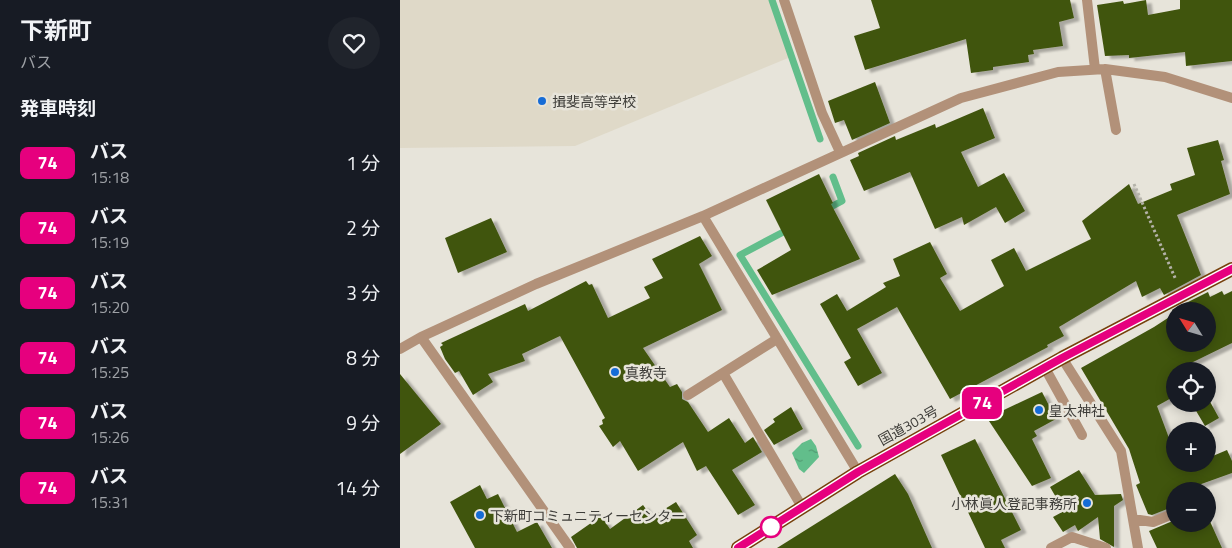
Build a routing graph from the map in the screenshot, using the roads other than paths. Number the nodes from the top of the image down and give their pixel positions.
1 (784, 0) edge
2 (1087, 0) edge
3 (1100, 69) junction
4 (1232, 98) edge
5 (1116, 130) dead end
6 (840, 152) junction
7 (703, 216) junction
8 (1232, 269) edge
9 (421, 337) junction
10 (777, 339) junction
11 (400, 349) edge
12 (1062, 358) junction
13 (1045, 368) junction
14 (723, 373) junction
15 (688, 396) dead end
16 (1082, 435) dead end
17 (858, 472) junction
18 (802, 508) junction
19 (1166, 517) edge
20 (1134, 519) junction
21 (570, 548) edge
22 (738, 548) edge
23 (1051, 548) edge
24 (1106, 548) edge
25 (1138, 548) edge

1 - 6 street
2 - 3 street
3 - 4 street
3 - 5 street
3 - 6 street
6 - 7 street
7 - 9 street
7 - 10 street
8 - 12 highway, 国道303号
9 - 11 street
9 - 21 street
10 - 14 street
10 - 17 street
12 - 13 highway, 国道303号
12 - 20 street
13 - 16 street
13 - 17 highway, 国道303号
14 - 15 street
14 - 18 street
17 - 18 highway, 国道303号
18 - 22 highway, 国道303号
19 - 20 street
20 - 25 street
23 - 24 street

